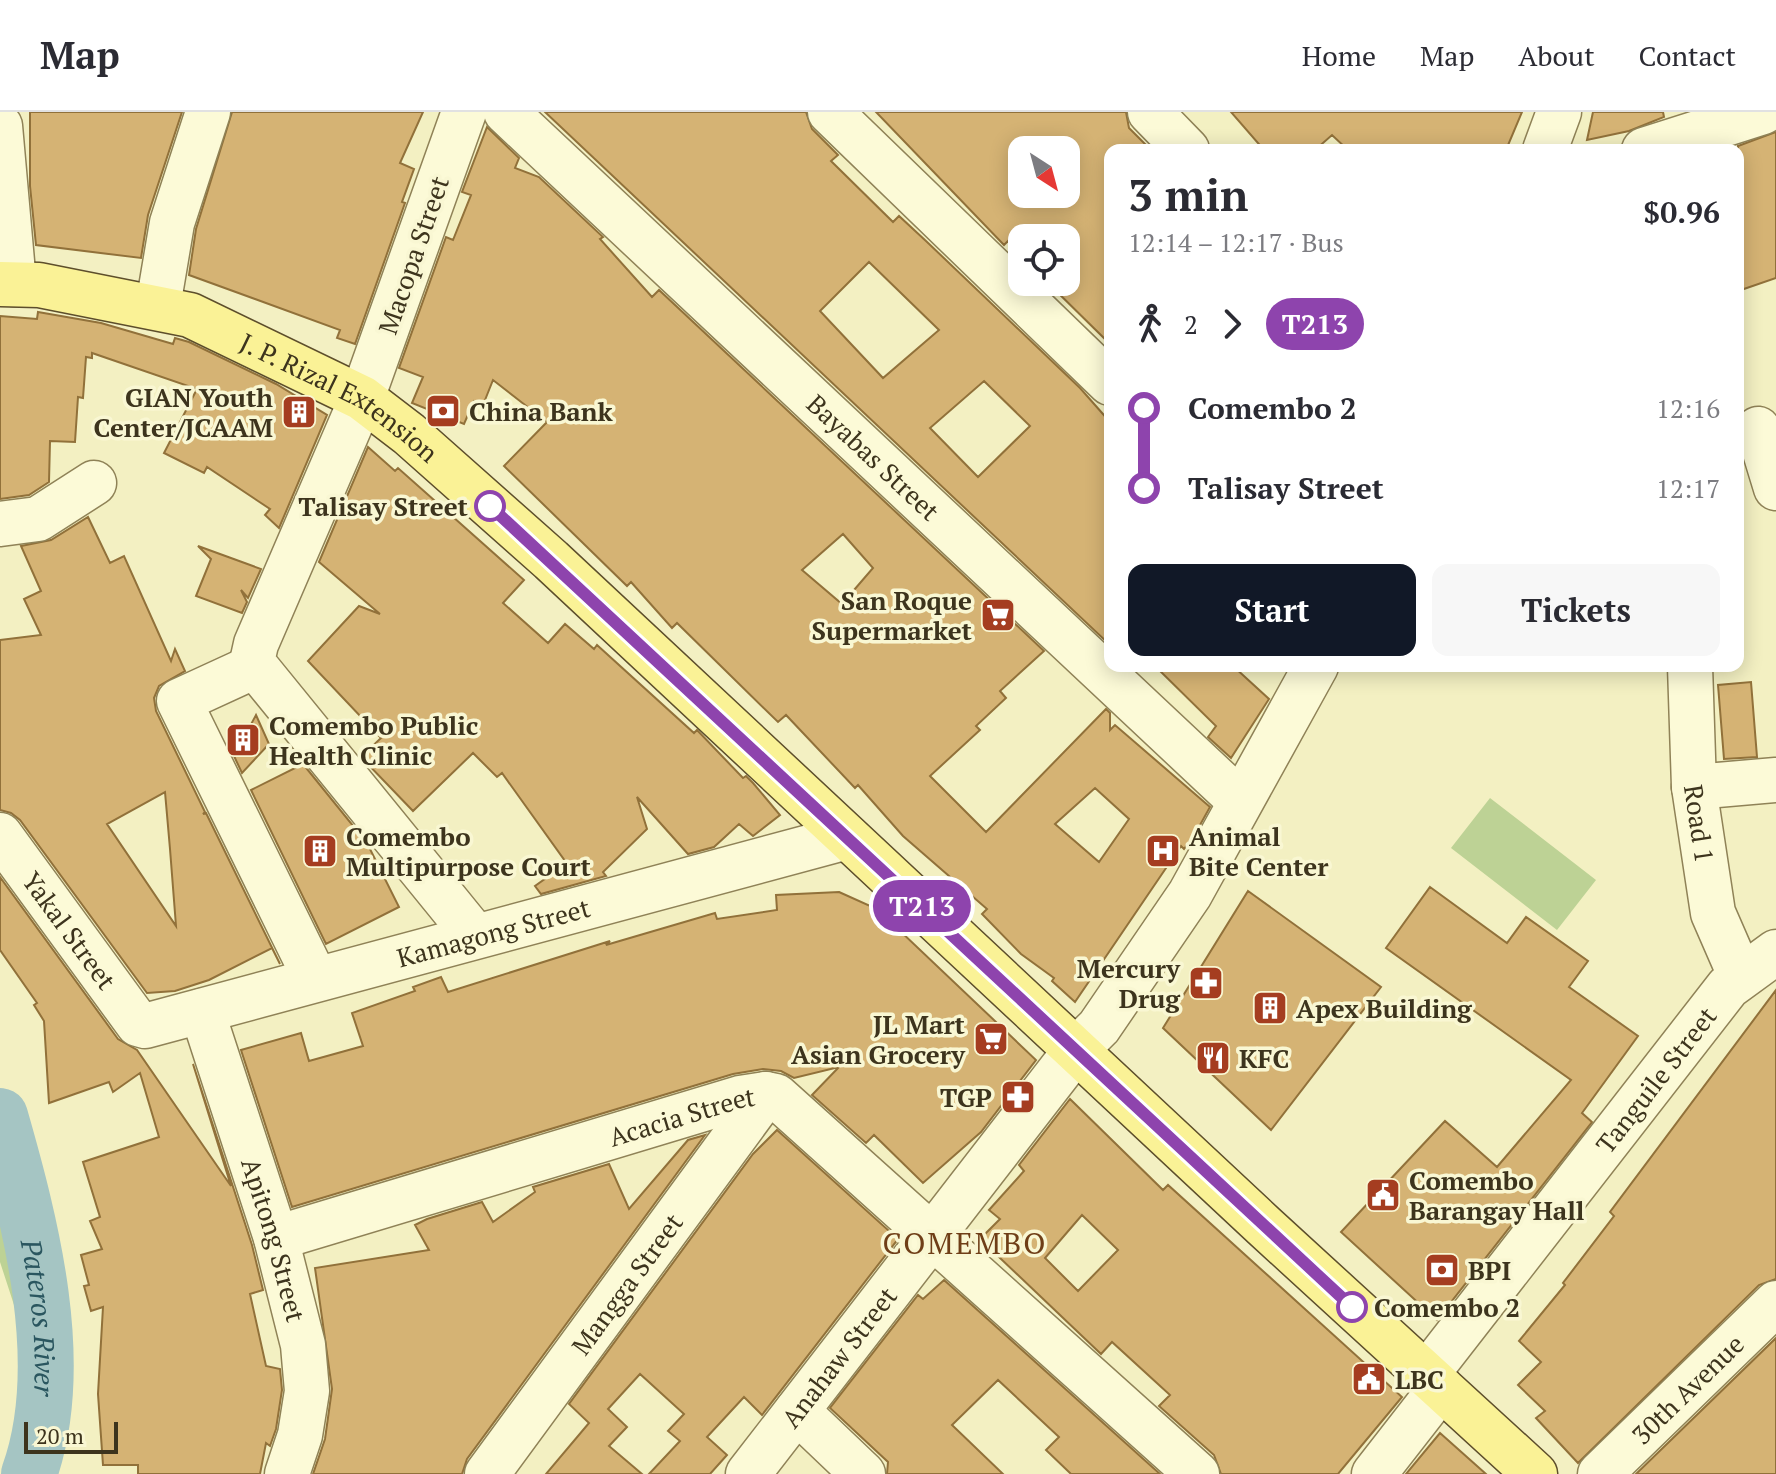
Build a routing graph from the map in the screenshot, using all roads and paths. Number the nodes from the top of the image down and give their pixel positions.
1 (208, 112) edge
2 (464, 112) edge
3 (506, 112) edge
4 (830, 112) edge
5 (1150, 112) edge
6 (1559, 112) edge
7 (1763, 112) edge
8 (0, 126) edge
9 (1181, 144) edge
10 (1547, 144) edge
11 (1663, 144) edge
12 (7, 284) edge
13 (158, 306) junction
14 (1104, 377) edge
15 (362, 398) junction
16 (1757, 428) edge
17 (94, 483) dead end
18 (1776, 488) edge
19 (0, 524) edge
20 (253, 667) junction
21 (1313, 672) edge
22 (1690, 672) edge
23 (1776, 780) edge
24 (1694, 787) junction
25 (1240, 801) junction
26 (0, 835) edge
27 (847, 837) junction
28 (475, 936) junction
29 (1776, 952) edge
30 (1740, 975) junction
31 (315, 978) junction
32 (202, 1011) junction
33 (138, 1024) joint
34 (1076, 1050) junction
35 (766, 1094) junction
36 (276, 1238) junction
37 (931, 1238) junction
38 (1776, 1303) edge
39 (1434, 1382) junction
40 (797, 1411) junction
41 (287, 1474) edge
42 (487, 1474) edge
43 (748, 1474) edge
44 (863, 1474) edge
45 (1197, 1474) edge
46 (1374, 1474) edge
47 (1535, 1474) edge
48 (1600, 1474) edge

1 - 13 street
2 - 15 street, Macopa Street
3 - 25 street, Bayabas Street
4 - 14 street
5 - 9 street
6 - 10 street
7 - 11 street
8 - 12 street
12 - 13 main road, J. P. Rizal Extension
13 - 15 main road, J. P. Rizal Extension
15 - 20 street
15 - 27 main road, J. P. Rizal Extension
16 - 18 street
17 - 19 street
20 - 28 street
20 - 31 street
21 - 25 street, Anahaw Street
22 - 24 street, Road 1
23 - 24 street
24 - 30 street, Road 1
25 - 34 street, Anahaw Street
26 - 33 street, Yakal Street
27 - 28 street, Kamagong Street
27 - 34 main road, J. P. Rizal Extension
28 - 31 street, Kamagong Street
29 - 30 street, Tanguile Street
30 - 39 street, Tanguile Street
31 - 32 street, Kamagong Street
32 - 33 street, Kamagong Street
32 - 36 street, Apitong Street
34 - 37 street, Anahaw Street
34 - 39 main road, J. P. Rizal Extension
35 - 36 street, Acacia Street
35 - 37 street, Acacia Street
35 - 42 street, Mangga Street
36 - 41 street, Apitong Street
37 - 40 street, Anahaw Street
37 - 45 street, Acacia Street
38 - 48 street, 30th Avenue
39 - 46 street, Tanguile Street
39 - 47 main road, J. P. Rizal Extension
40 - 43 street, Anahaw Street
40 - 44 street

